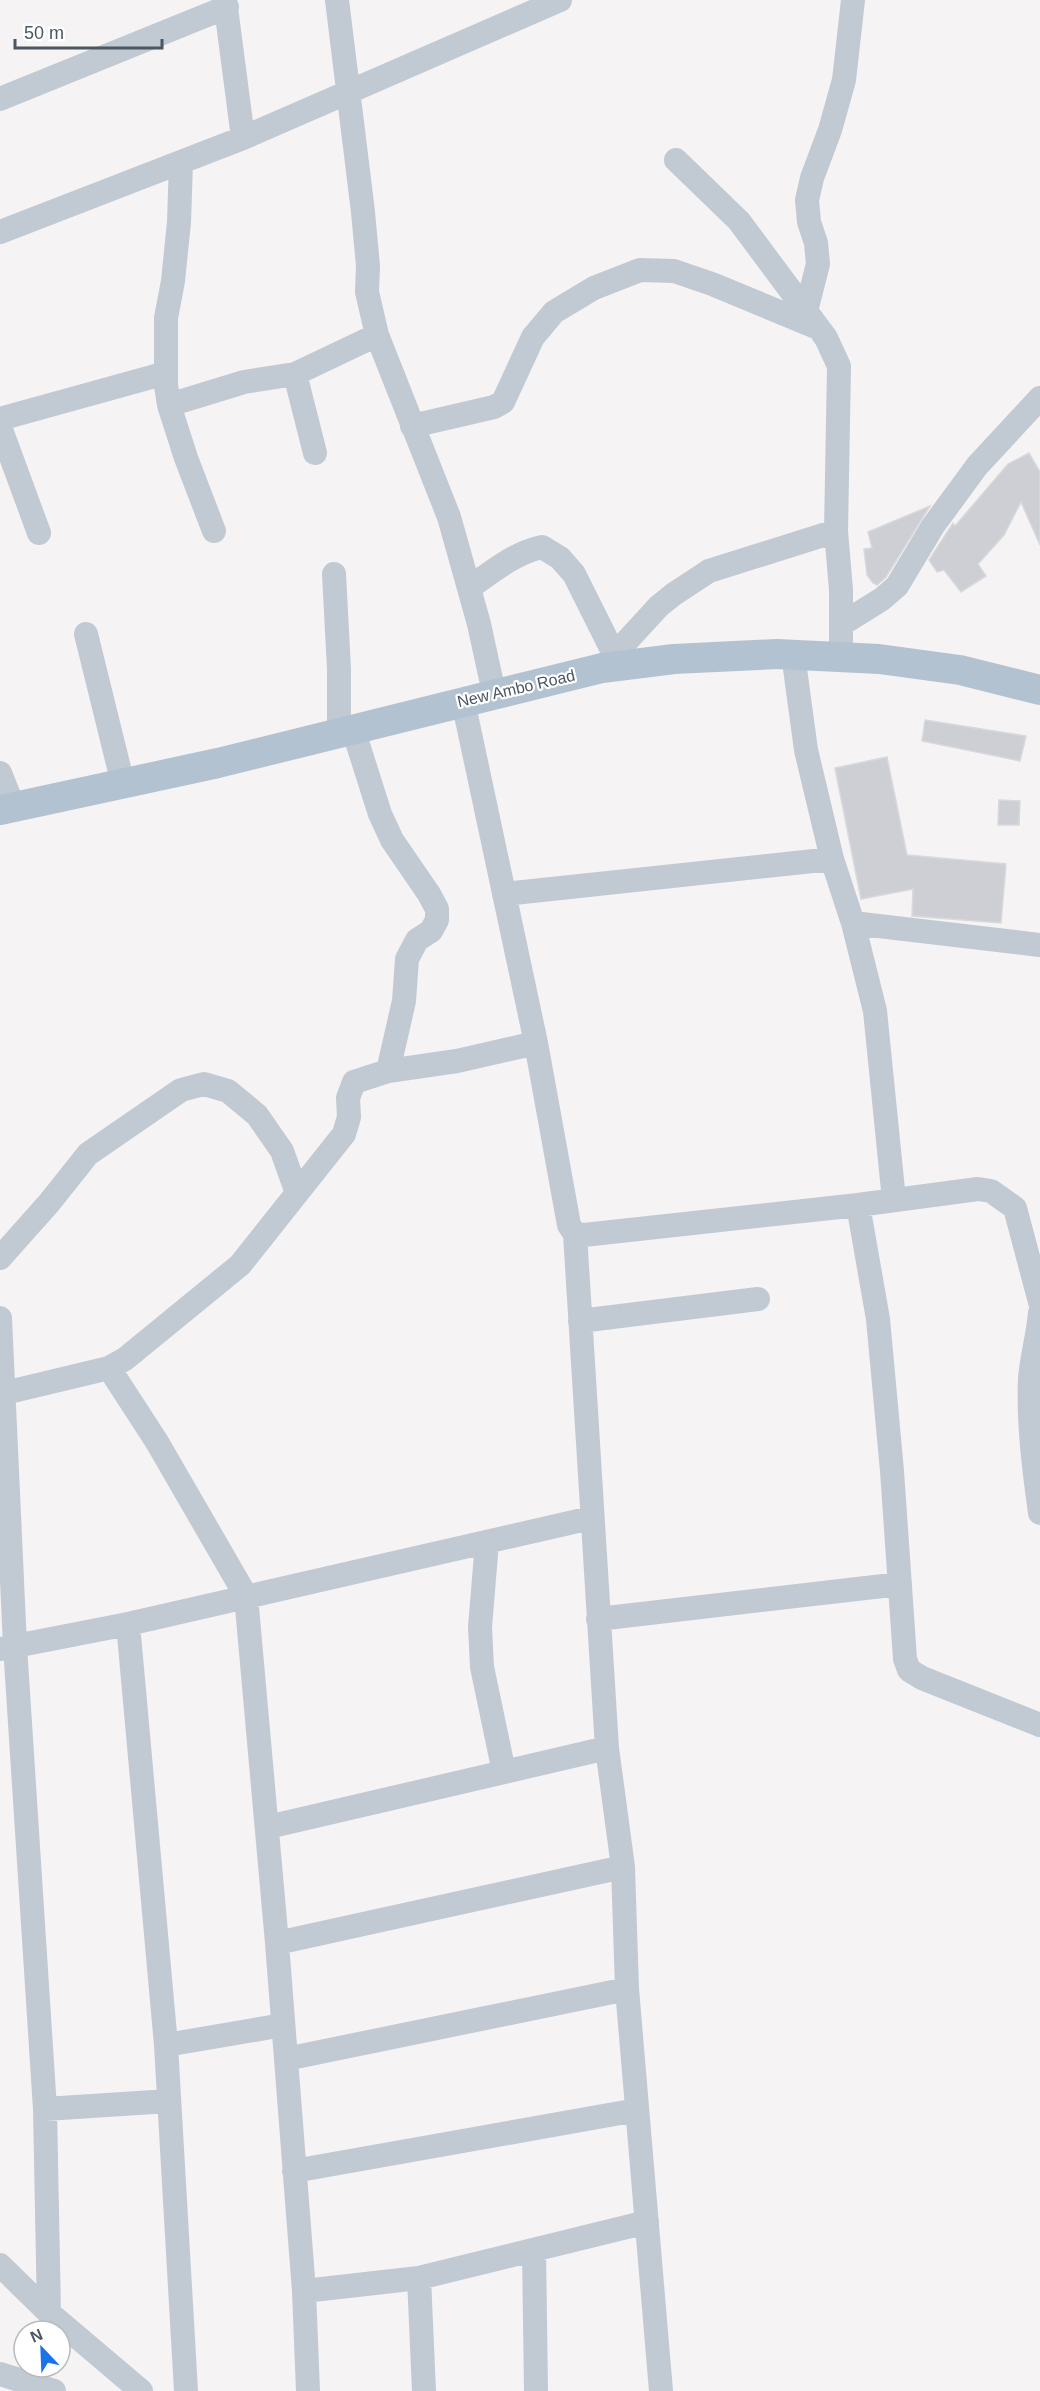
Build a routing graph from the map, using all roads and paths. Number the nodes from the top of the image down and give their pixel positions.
1 (337, 0) edge
2 (560, 0) edge
3 (853, 0) edge
4 (226, 4) edge
5 (348, 91) junction
6 (0, 99) edge
7 (243, 138) junction
8 (676, 160) dead end
9 (181, 162) junction
10 (0, 232) edge
11 (812, 320) junction
12 (377, 335) junction
13 (166, 373) junction
14 (295, 374) junction
15 (1040, 398) edge
16 (169, 405) junction
17 (0, 419) edge
18 (412, 426) junction
19 (0, 427) edge
20 (315, 453) dead end
21 (214, 531) dead end
22 (836, 531) junction
23 (39, 533) dead end
24 (334, 574) dead end
25 (469, 588) junction
26 (842, 624) junction
27 (86, 634) dead end
28 (793, 654) junction
29 (841, 657) junction
30 (608, 661) junction
31 (1040, 690) edge
32 (494, 693) junction
33 (464, 700) junction
34 (346, 730) junction
35 (0, 773) edge
36 (123, 784) junction
37 (7, 809) edge
38 (832, 859) junction
39 (504, 894) junction
40 (853, 923) junction
41 (1040, 945) edge
42 (536, 1043) junction
43 (388, 1071) junction
44 (297, 1194) junction
45 (894, 1200) junction
46 (858, 1205) junction
47 (575, 1234) junction
48 (0, 1258) edge
49 (758, 1299) dead end
50 (1040, 1302) edge
51 (1040, 1313) edge
52 (0, 1318) edge
53 (580, 1320) junction
54 (109, 1368) junction
55 (2, 1393) edge
56 (1040, 1513) edge
57 (591, 1518) junction
58 (5, 1522) edge
59 (487, 1542) junction
60 (900, 1584) junction
61 (246, 1596) junction
62 (598, 1619) junction
63 (128, 1624) junction
64 (8, 1648) edge
65 (1040, 1725) edge
66 (607, 1748) junction
67 (504, 1772) junction
68 (268, 1827) junction
69 (623, 1867) junction
70 (277, 1943) junction
71 (627, 1989) junction
72 (283, 2025) junction
73 (166, 2045) junction
74 (286, 2060) junction
75 (169, 2101) junction
76 (45, 2109) junction
77 (637, 2110) junction
78 (294, 2171) junction
79 (647, 2222) junction
80 (534, 2250) junction
81 (0, 2265) edge
82 (419, 2278) junction
83 (304, 2291) junction
84 (49, 2313) junction
85 (0, 2374) edge
86 (54, 2391) edge
87 (141, 2391) edge
88 (186, 2391) edge
89 (308, 2391) edge
90 (424, 2391) edge
91 (536, 2391) edge
92 (661, 2391) edge

1 - 5 street
2 - 5 street
3 - 11 street
4 - 6 street
4 - 7 street
5 - 7 street
5 - 12 street
7 - 9 street
8 - 11 street
9 - 10 street
9 - 13 street
11 - 18 street
11 - 22 street
12 - 14 street
12 - 18 street
13 - 16 street
13 - 17 street
14 - 16 street
14 - 20 street
15 - 26 street
16 - 21 street
18 - 25 street
19 - 23 street
22 - 26 street
22 - 30 street
24 - 34 street
25 - 30 street
25 - 32 street
26 - 29 street
27 - 36 street
28 - 29 main road, New Ambo Road
28 - 30 main road, New Ambo Road
28 - 38 street
29 - 31 main road, New Ambo Road
30 - 32 main road, New Ambo Road
32 - 33 main road, New Ambo Road
33 - 34 main road, New Ambo Road
33 - 39 street
34 - 36 main road, New Ambo Road
34 - 43 street
35 - 37 street
36 - 37 main road, New Ambo Road
38 - 39 street
38 - 40 street
39 - 42 street
40 - 41 street
40 - 45 street
42 - 43 street
42 - 47 street
43 - 44 street
44 - 48 street
44 - 54 street
45 - 46 street
45 - 50 street
46 - 47 street
46 - 60 street
47 - 53 street
49 - 53 street
51 - 56 street
52 - 55 street
53 - 57 street
54 - 55 street
54 - 61 street
55 - 58 street
57 - 59 street
57 - 62 street
58 - 64 street
59 - 61 street
59 - 67 street
60 - 62 street
60 - 65 street
61 - 63 street
61 - 68 street
62 - 66 street
63 - 64 street
63 - 73 street
64 - 76 street
66 - 67 street
66 - 69 street
67 - 68 street
68 - 70 street
69 - 70 street
69 - 71 street
70 - 72 street
71 - 74 street
71 - 77 street
72 - 73 street
72 - 74 street
73 - 75 street
74 - 78 street
75 - 76 street
75 - 88 street
76 - 84 street
77 - 78 street
77 - 79 street
78 - 83 street
79 - 80 street
79 - 92 street
80 - 82 street
80 - 91 street
81 - 84 street
82 - 83 street
82 - 90 street
83 - 89 street
84 - 87 street
85 - 86 street

